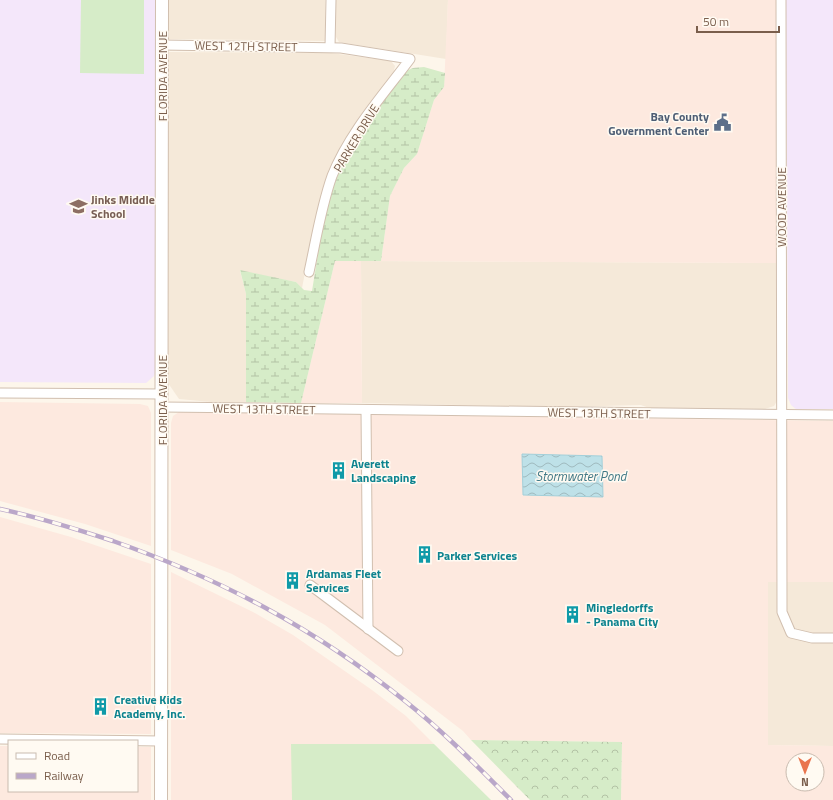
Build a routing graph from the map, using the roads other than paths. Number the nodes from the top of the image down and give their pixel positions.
1 (162, 0) edge
2 (331, 0) edge
3 (781, 0) edge
4 (162, 45) junction
5 (330, 47) junction
6 (410, 59) joint
7 (309, 272) dead end
8 (0, 393) edge
9 (162, 394) junction
10 (162, 408) junction
11 (366, 410) junction
12 (782, 415) junction
13 (833, 415) edge
14 (310, 584) dead end
15 (368, 629) junction
16 (833, 638) edge
17 (398, 651) dead end
18 (0, 739) edge
19 (80, 740) edge
20 (138, 741) edge
21 (161, 741) junction
22 (161, 800) edge

1 - 4 street, FLORIDA AVENUE
2 - 5 street
3 - 12 street, WOOD AVENUE
4 - 5 street, WEST 12TH STREET
4 - 9 street, FLORIDA AVENUE
5 - 6 street, WEST 12TH STREET
6 - 7 street, PARKER DRIVE
8 - 9 street
9 - 10 street, FLORIDA AVENUE
10 - 11 street, WEST 13TH STREET
10 - 21 street, FLORIDA AVENUE
11 - 12 street, WEST 13TH STREET
11 - 15 street
12 - 13 street, WEST 13TH STREET
12 - 16 street, WOOD AVENUE
14 - 15 street
15 - 17 street
18 - 19 street
20 - 21 street
21 - 22 street, FLORIDA AVENUE

